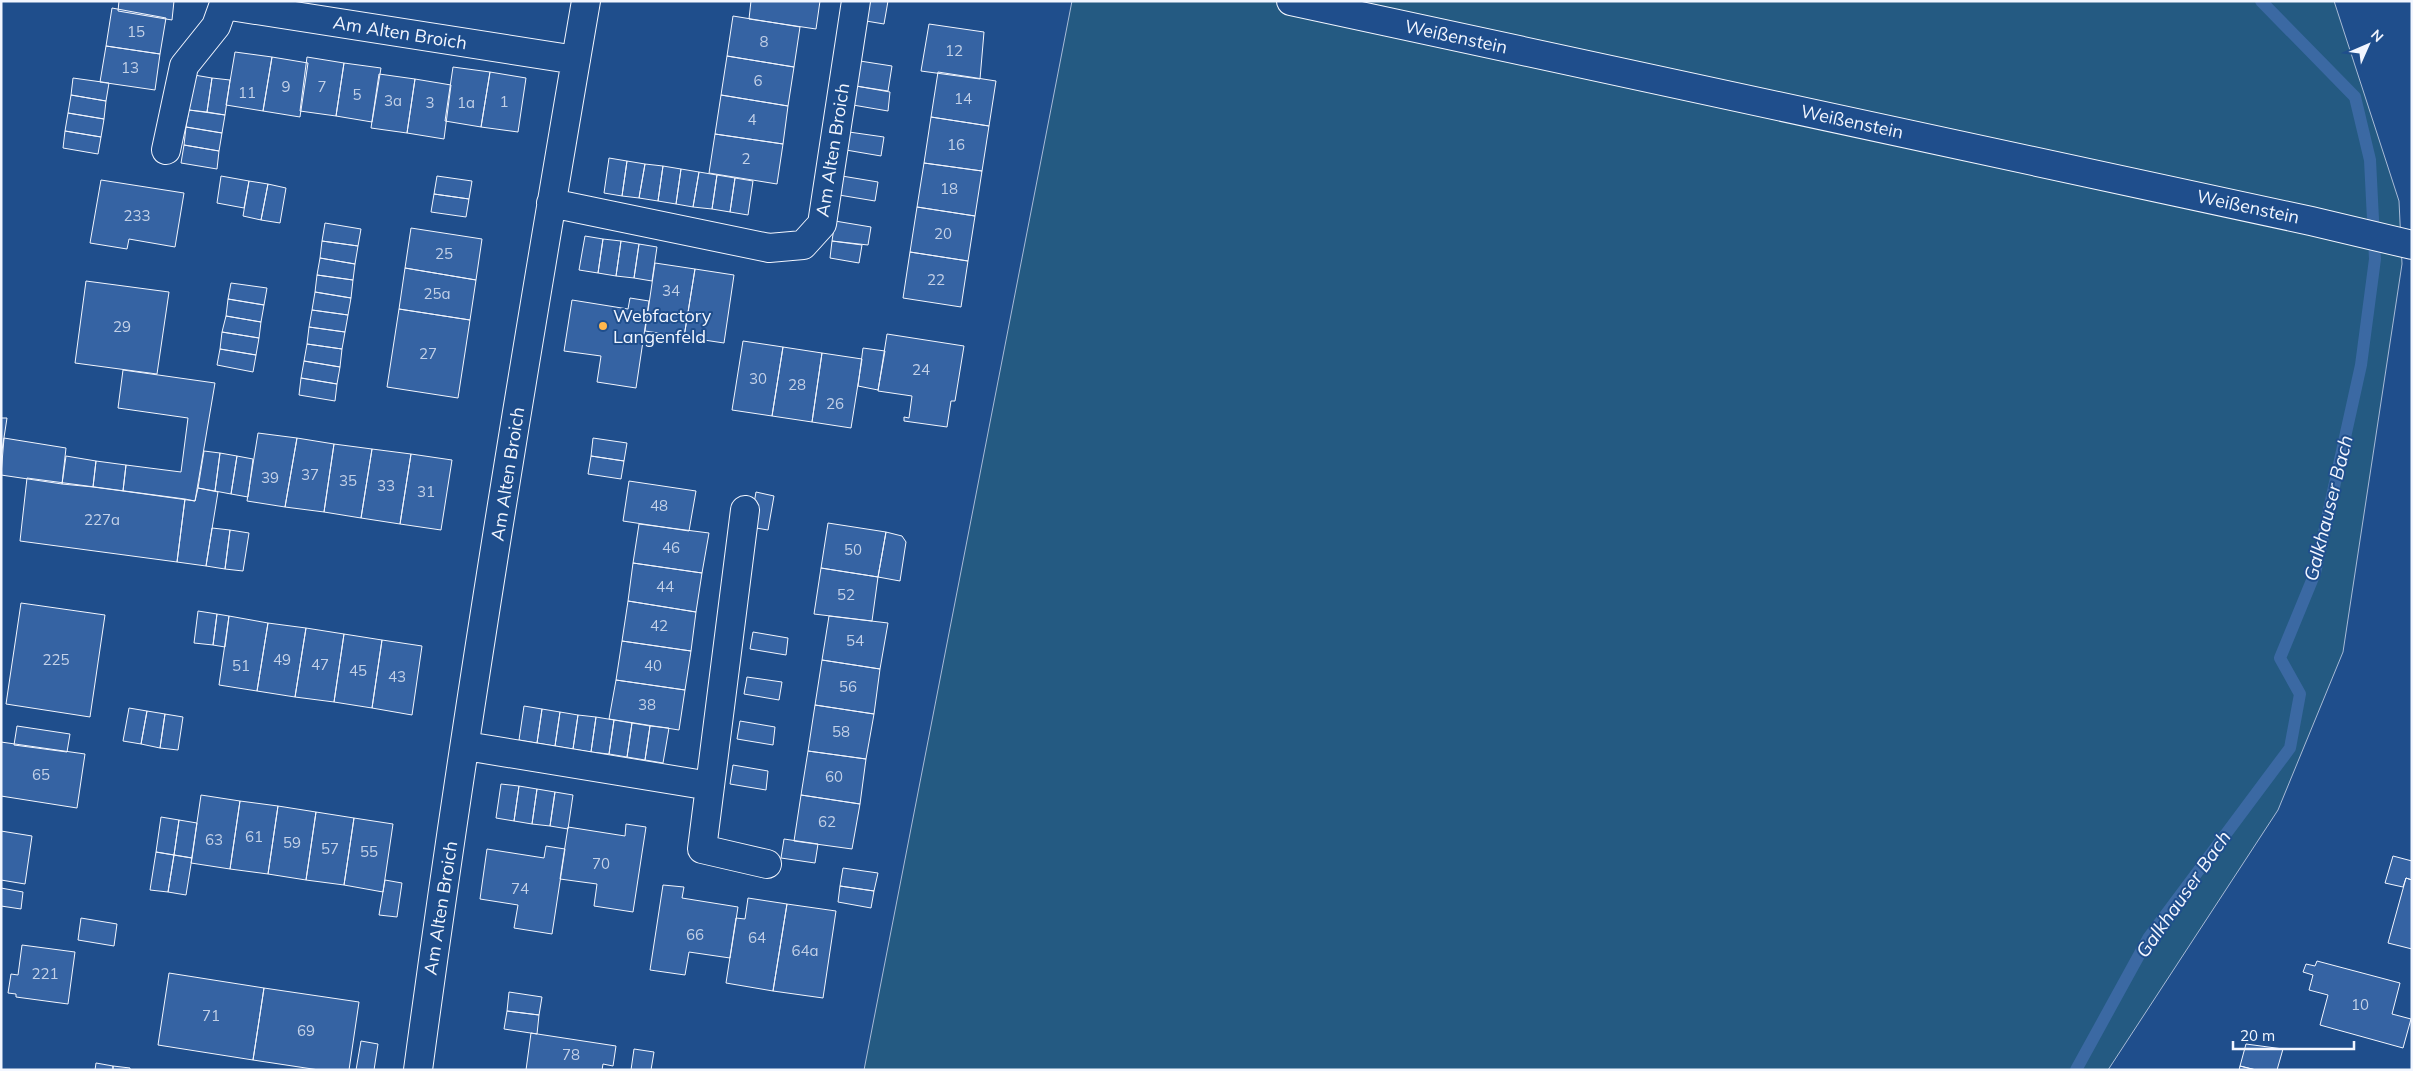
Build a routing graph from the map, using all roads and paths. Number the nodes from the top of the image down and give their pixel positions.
1 (586, 1) edge
2 (856, 1) edge
3 (1291, 1) edge
4 (224, 3) edge
5 (576, 60) junction
6 (166, 150) dead end
7 (550, 203) junction
8 (2412, 245) edge
9 (745, 510) dead end
10 (466, 746) junction
11 (710, 786) junction
12 (767, 864) dead end
13 (418, 1070) edge

1 - 5 street, Am Alten Broich
2 - 7 street, Am Alten Broich
3 - 8 street, Weißenstein
4 - 5 street, Am Alten Broich
4 - 6 street, Am Alten Broich
5 - 7 street, Am Alten Broich
7 - 10 street, Am Alten Broich
9 - 11 street
10 - 11 street
10 - 13 street, Am Alten Broich
11 - 12 street

